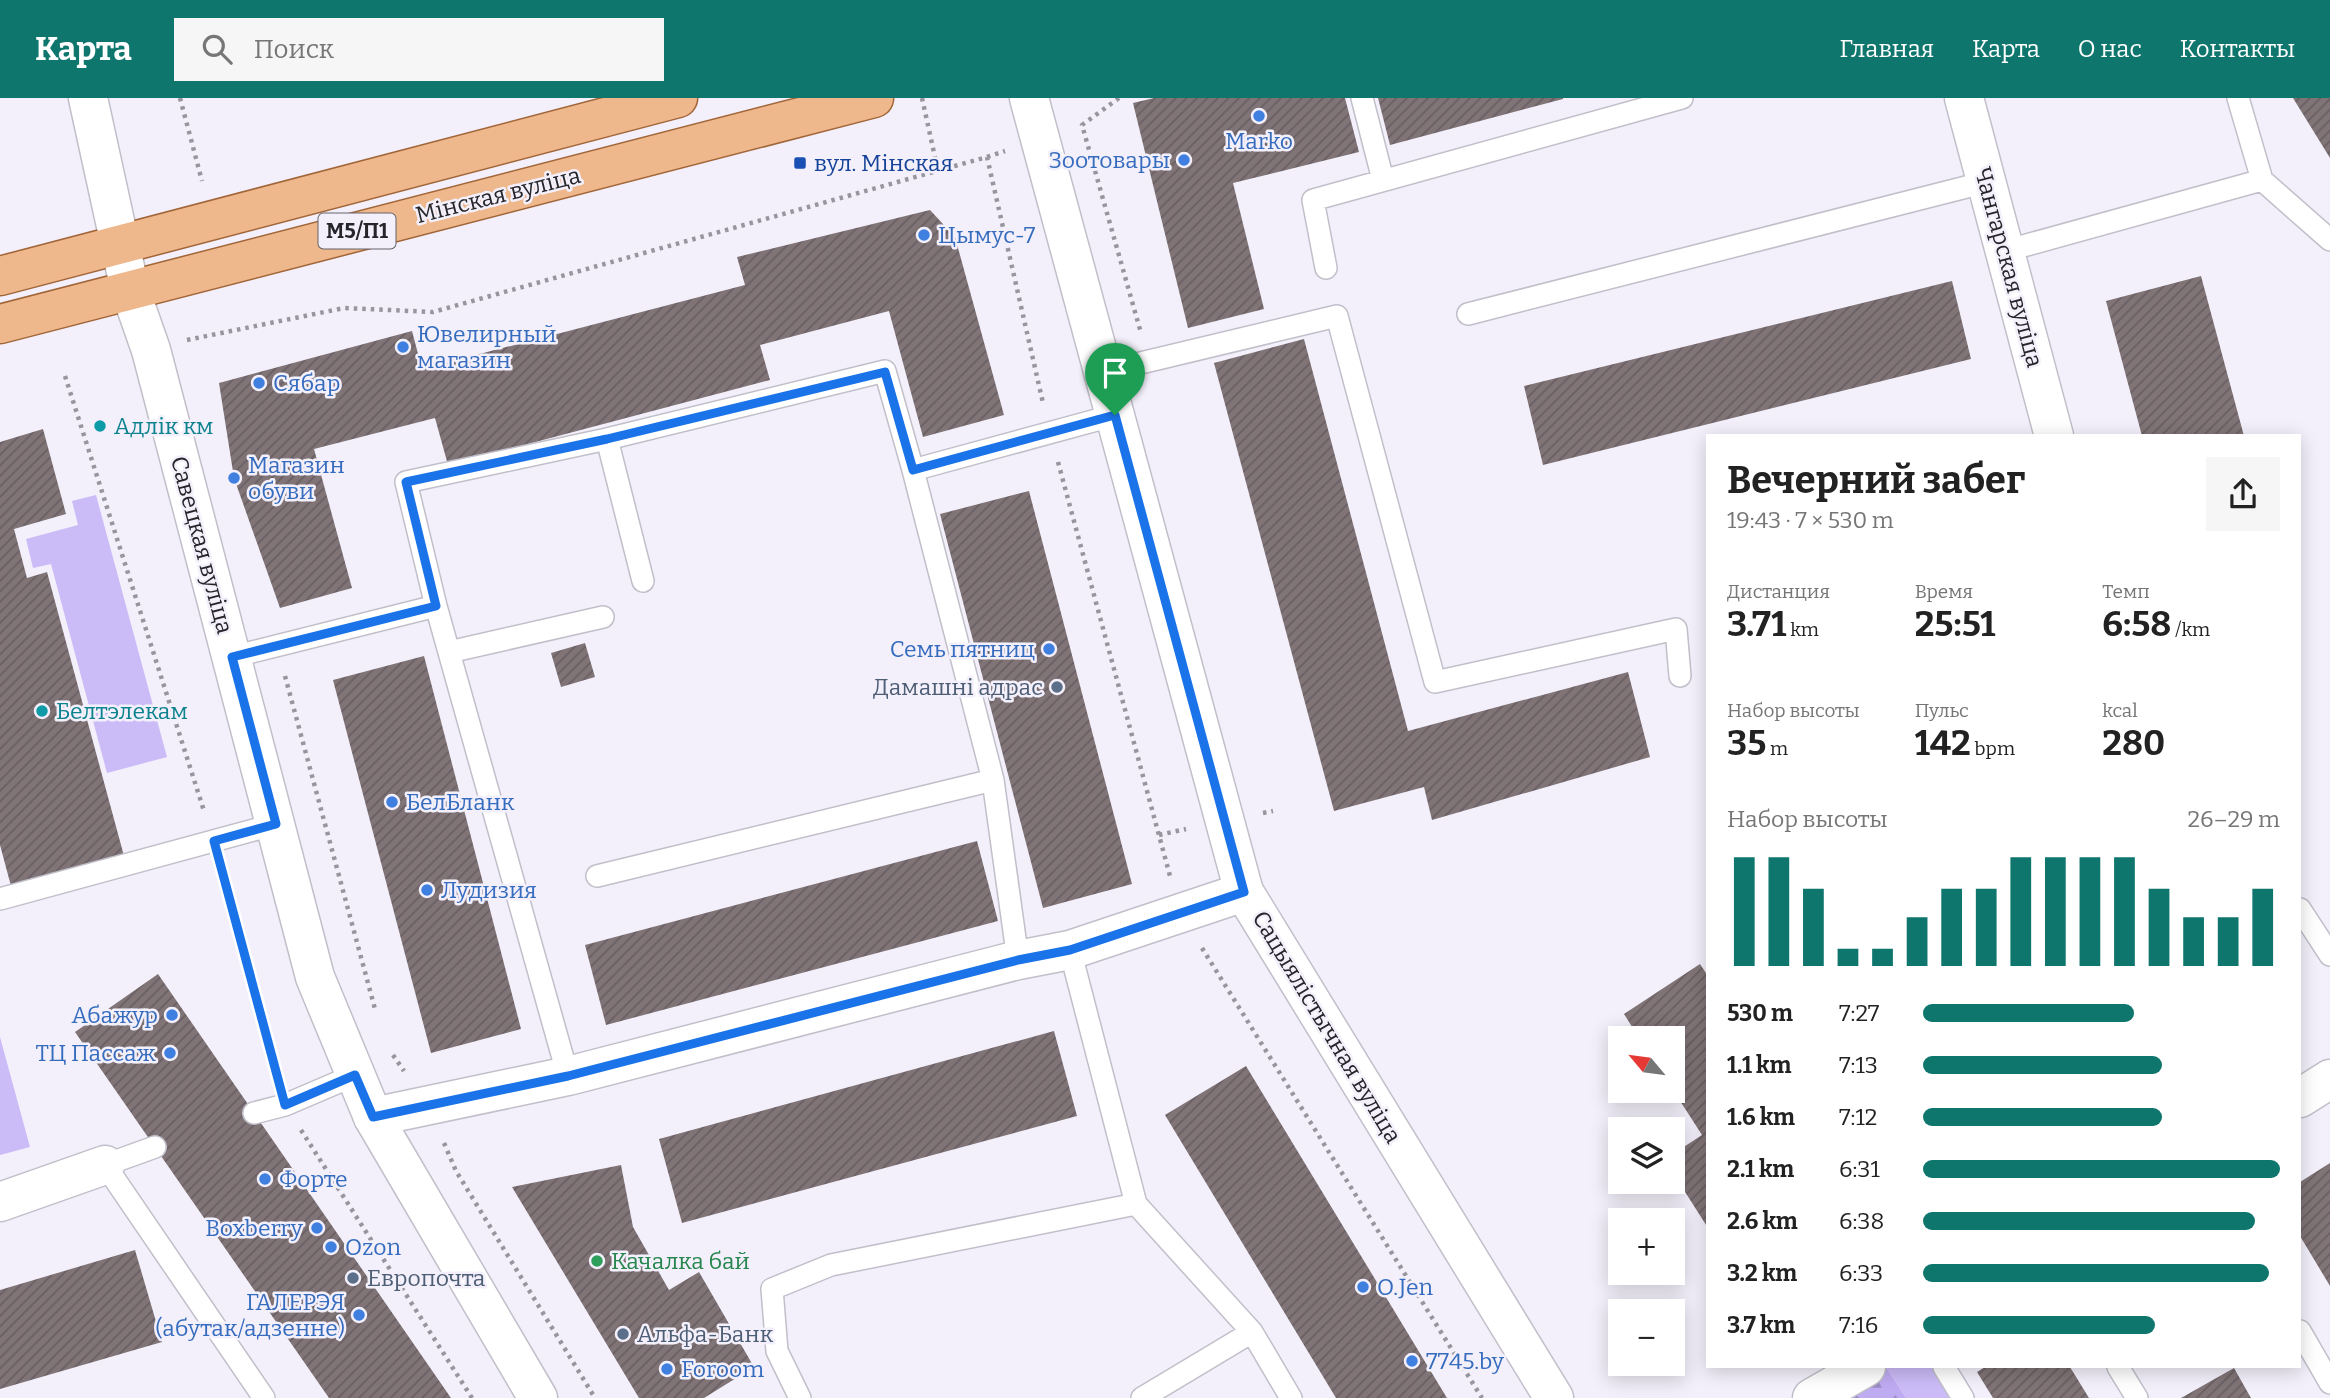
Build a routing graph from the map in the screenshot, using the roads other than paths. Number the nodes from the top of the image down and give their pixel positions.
1 (88, 98) edge
2 (678, 98) edge
3 (874, 98) edge
4 (1029, 98) edge
5 (1362, 98) edge
6 (1682, 98) edge
7 (1964, 98) edge
8 (2238, 98) edge
9 (1383, 180) junction
10 (2262, 180) junction
11 (1986, 181) junction
12 (2330, 240) edge
13 (120, 245) junction
14 (2005, 251) junction
15 (1326, 268) dead end
16 (0, 276) edge
17 (130, 290) junction
18 (1468, 314) dead end
19 (0, 324) edge
20 (1103, 372) junction
21 (1115, 415) junction
22 (2053, 434) edge
23 (607, 439) junction
24 (913, 470) junction
25 (643, 581) dead end
26 (436, 606) junction
27 (603, 617) dead end
28 (449, 652) junction
29 (232, 657) junction
30 (1680, 676) dead end
31 (993, 780) junction
32 (276, 824) junction
33 (597, 876) dead end
34 (1244, 892) junction
35 (0, 900) edge
36 (2301, 911) edge
37 (1070, 950) junction
38 (2330, 955) edge
39 (1018, 960) junction
40 (355, 1075) junction
41 (568, 1076) junction
42 (2330, 1079) edge
43 (2301, 1097) edge
44 (254, 1113) dead end
45 (373, 1117) junction
46 (155, 1147) dead end
47 (105, 1165) junction
48 (0, 1202) edge
49 (1136, 1204) junction
50 (1252, 1332) junction
51 (2301, 1333) edge
52 (1864, 1368) edge
53 (1945, 1368) edge
54 (2119, 1368) edge
55 (2330, 1383) edge
56 (1552, 1397) edge
57 (264, 1398) edge
58 (538, 1398) edge
59 (800, 1398) edge
60 (1142, 1398) edge
61 (1292, 1398) edge
62 (1812, 1398) edge
63 (1963, 1398) edge
64 (2137, 1398) edge

1 - 13 street, Савецкая вуліца
2 - 13 main road, Мінская вуліца / М5/П1
3 - 17 main road, Мінская вуліца / М5/П1
4 - 20 street, Сацыялістычная вуліца
5 - 9 lane
6 - 9 lane
7 - 11 street, Чангарская вуліца
8 - 10 lane
9 - 15 lane
10 - 12 lane
10 - 14 lane
11 - 14 street, Чангарская вуліца
11 - 18 lane
13 - 16 main road, Мінская вуліца / М5/П1
13 - 17 street, Савецкая вуліца
14 - 22 street, Чангарская вуліца
17 - 19 main road, Мінская вуліца / М5/П1
17 - 29 street, Савецкая вуліца
20 - 21 street, Сацыялістычная вуліца
20 - 30 lane
21 - 24 lane
21 - 34 street, Сацыялістычная вуліца
23 - 24 lane
23 - 25 lane
23 - 26 lane
24 - 31 lane
26 - 28 lane
26 - 29 lane
27 - 28 lane
28 - 41 lane
29 - 32 street, Савецкая вуліца
31 - 33 lane
31 - 39 lane
32 - 35 lane
32 - 40 street, Савецкая вуліца
34 - 37 street
34 - 56 street, Сацыялістычная вуліца
36 - 38 lane
37 - 39 street
37 - 49 lane
39 - 41 street
40 - 44 lane
40 - 45 street, Савецкая вуліца
41 - 45 street
42 - 43 street
45 - 58 street, Савецкая вуліца
46 - 47 lane
47 - 48 street
47 - 57 lane
49 - 50 lane
49 - 59 lane
50 - 60 lane
50 - 61 lane
51 - 55 lane
52 - 62 street
53 - 63 lane
54 - 64 lane

